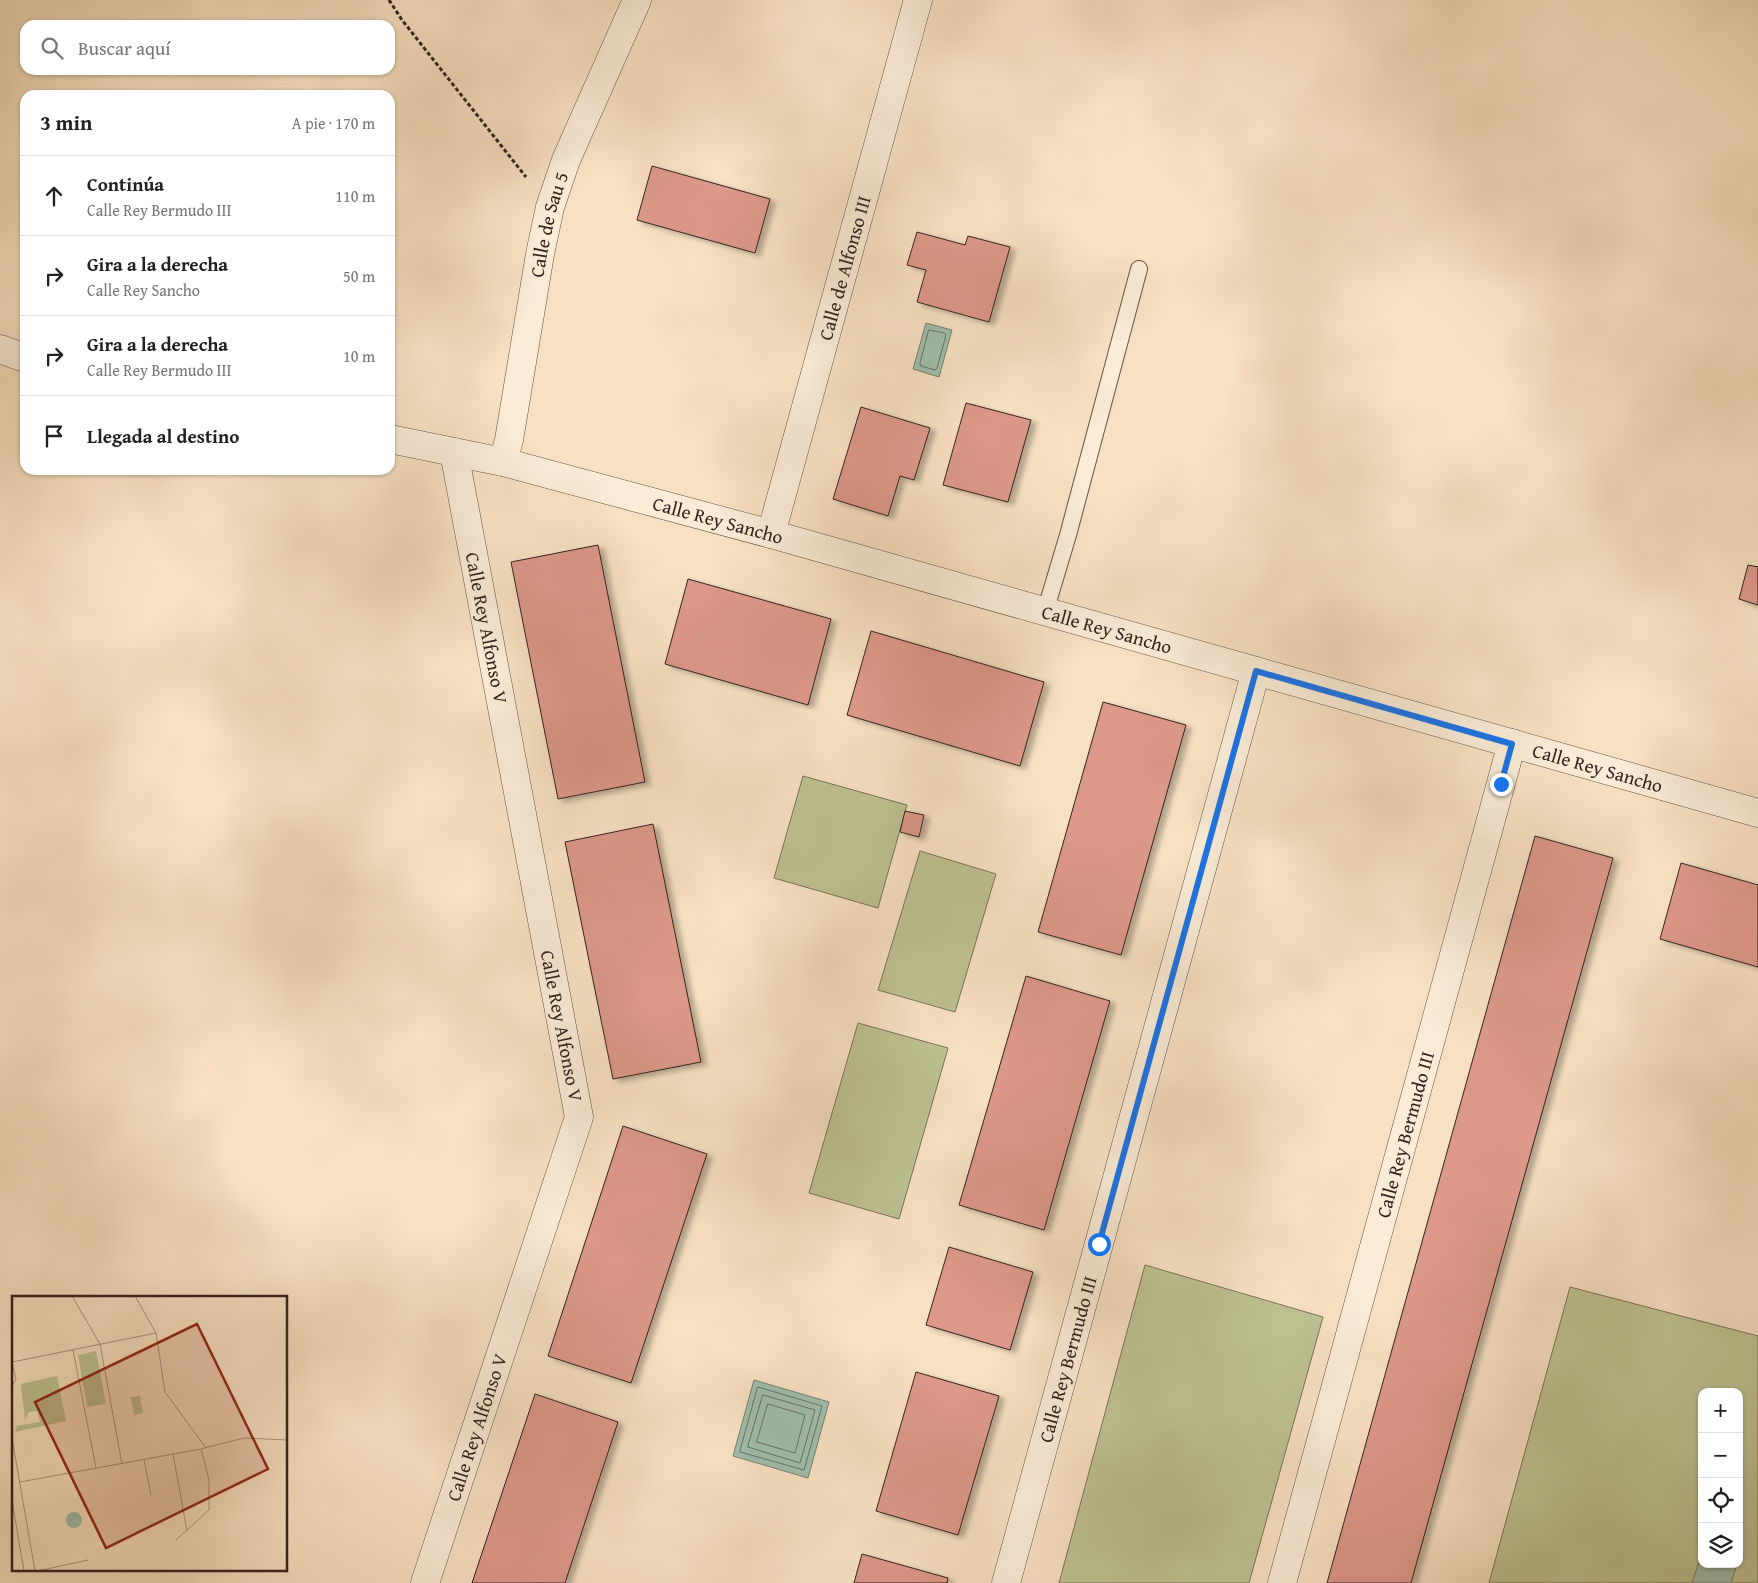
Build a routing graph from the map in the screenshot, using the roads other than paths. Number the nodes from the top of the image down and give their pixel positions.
1 (637, 0) edge
2 (918, 0) edge
3 (1140, 269) dead end
4 (0, 349) edge
5 (20, 356) edge
6 (395, 440) edge
7 (454, 452) junction
8 (502, 462) junction
9 (771, 534) junction
10 (1045, 612) junction
11 (1256, 671) junction
12 (1512, 744) junction
13 (1758, 813) edge
14 (425, 1583) edge
15 (1006, 1583) edge
16 (1282, 1583) edge

1 - 8 street, Calle de Sau 5
2 - 9 street, Calle de Alfonso III
3 - 10 lane
4 - 5 street
6 - 7 street, Calle Rey Sancho
7 - 8 street, Calle Rey Sancho
7 - 14 street, Calle Rey Alfonso V
8 - 9 street, Calle Rey Sancho
9 - 10 street, Calle Rey Sancho
10 - 11 street, Calle Rey Sancho
11 - 12 street, Calle Rey Sancho
11 - 15 street, Calle Rey Bermudo III
12 - 13 street, Calle Rey Sancho
12 - 16 street, Calle Rey Bermudo III

